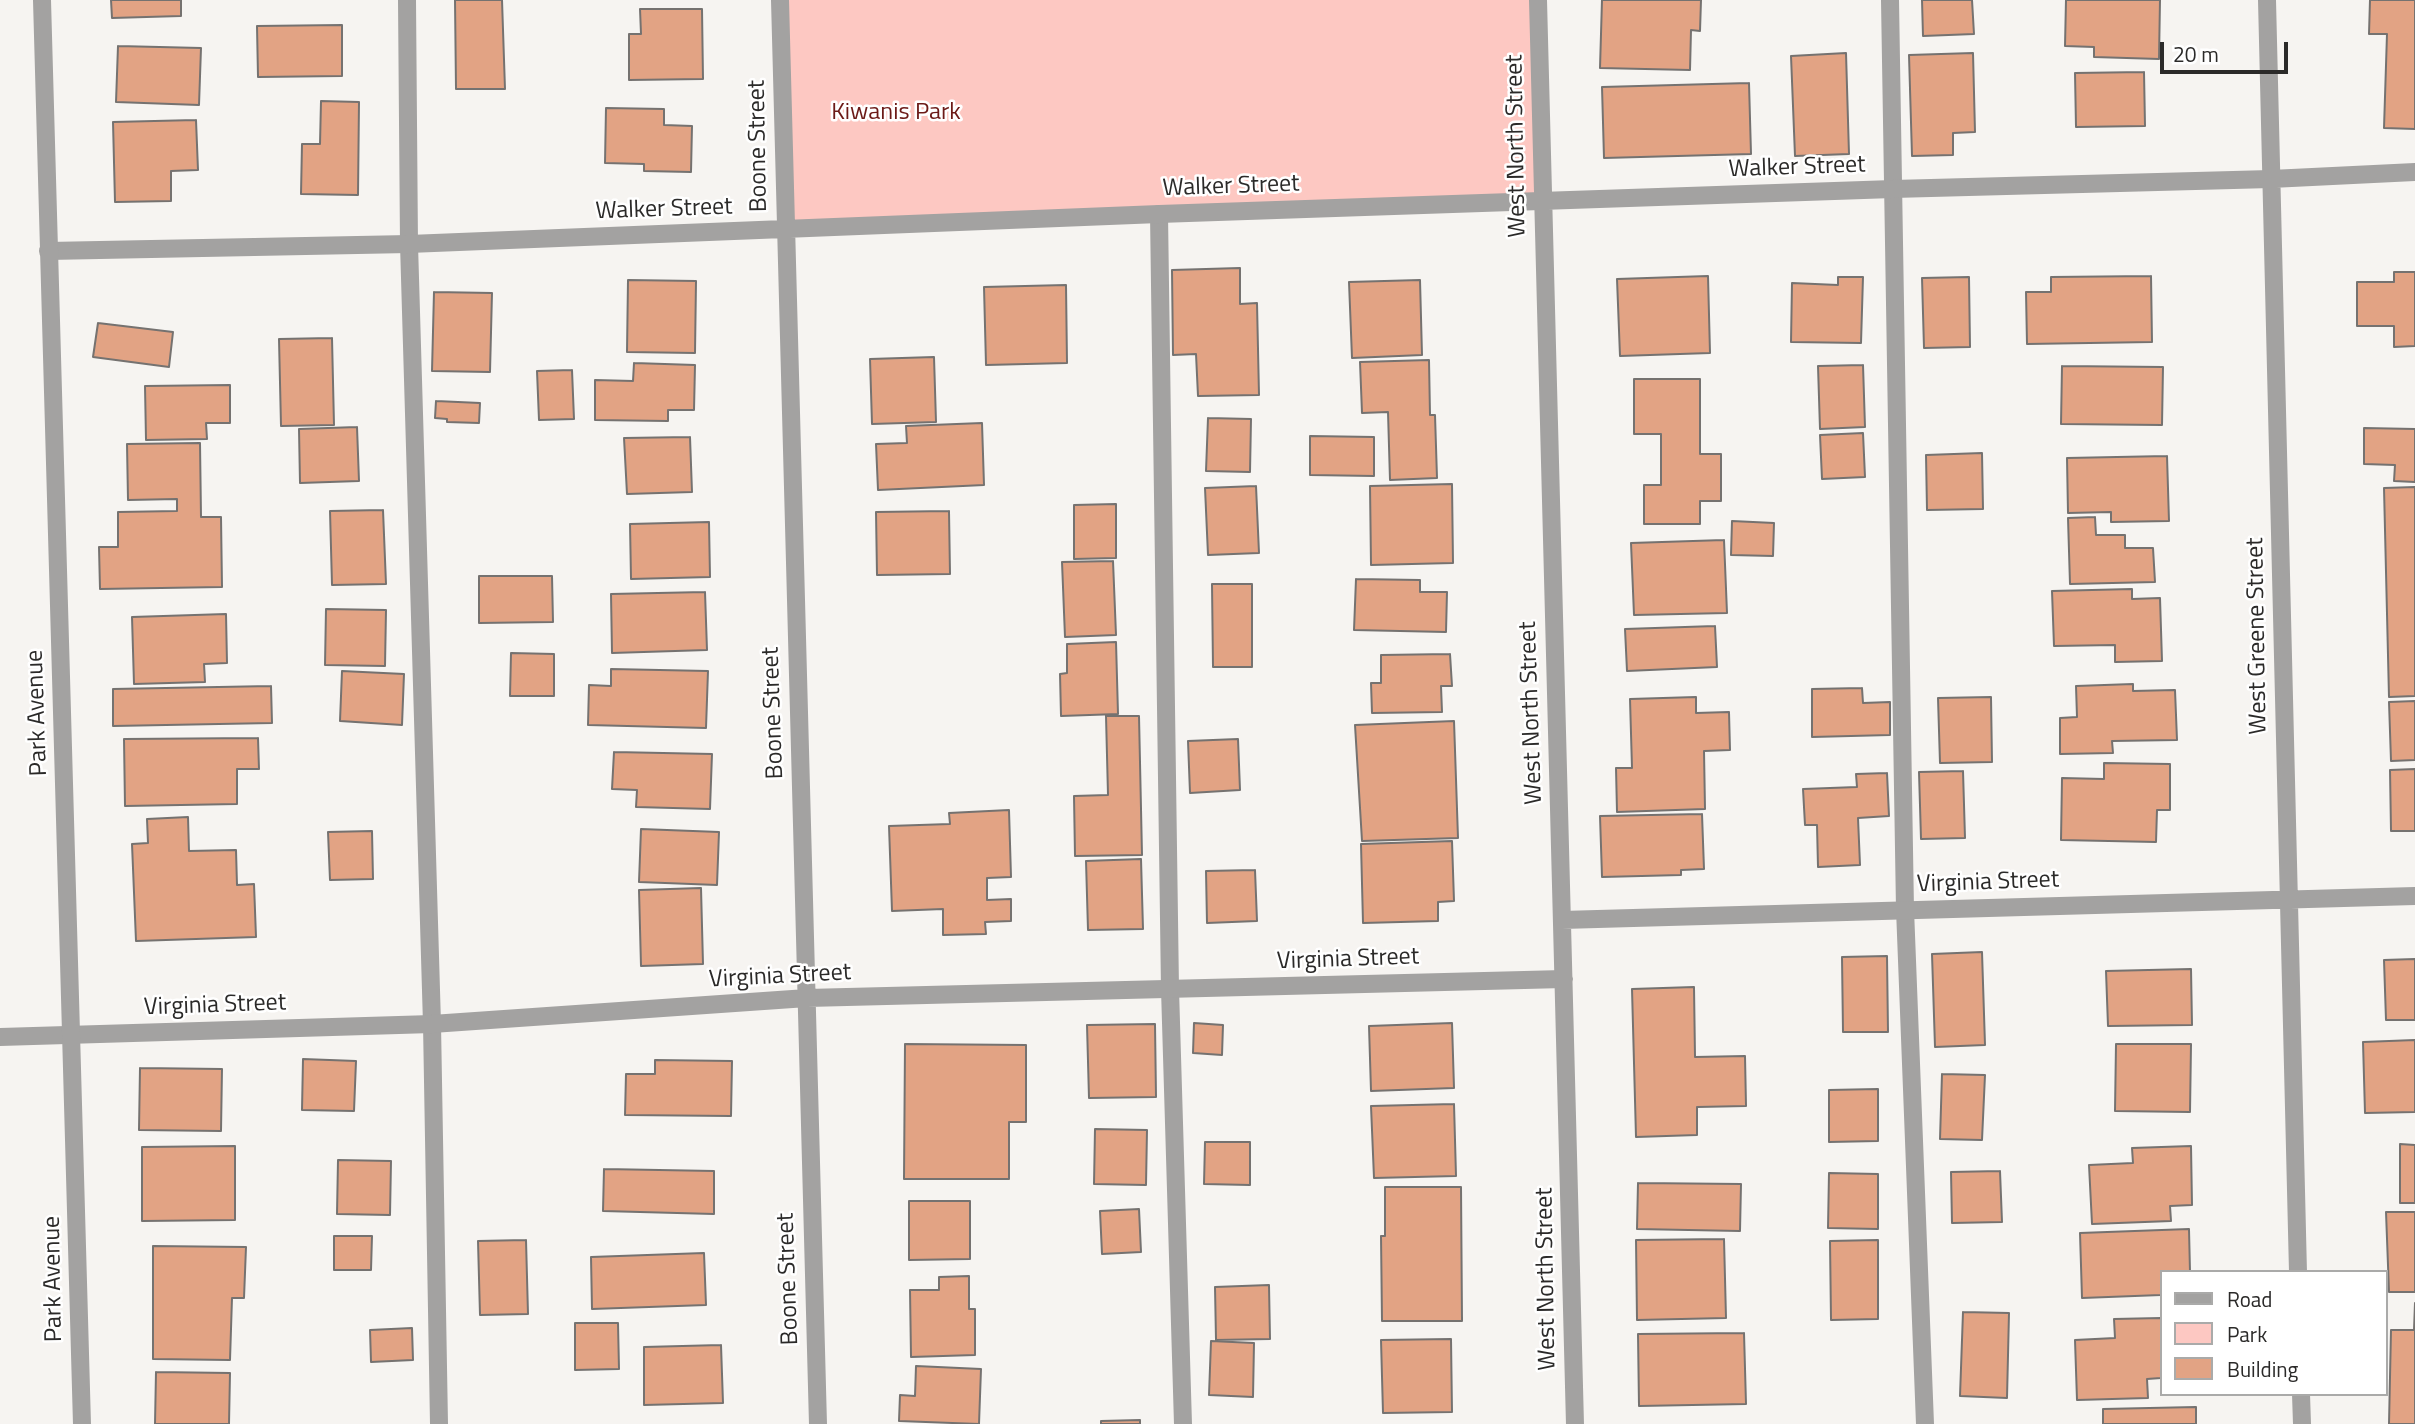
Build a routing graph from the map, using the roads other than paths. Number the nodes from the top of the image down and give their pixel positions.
1 (42, 0) edge
2 (407, 0) edge
3 (780, 0) edge
4 (1538, 0) edge
5 (1890, 0) edge
6 (2267, 0) edge
7 (2415, 172) edge
8 (2271, 179) junction
9 (1893, 189) junction
10 (1543, 201) junction
11 (1159, 214) junction
12 (786, 230) junction
13 (409, 244) junction
14 (48, 251) junction
15 (2415, 896) edge
16 (2289, 899) junction
17 (1905, 909) junction
18 (1562, 920) junction
19 (1563, 979) junction
20 (1170, 989) junction
21 (807, 998) junction
22 (432, 1024) junction
23 (72, 1035) junction
24 (0, 1037) edge
25 (2298, 1270) edge
26 (2301, 1396) edge
27 (82, 1424) edge
28 (439, 1424) edge
29 (818, 1424) edge
30 (1184, 1424) edge
31 (1575, 1424) edge
32 (1925, 1424) edge
33 (2302, 1424) edge

1 - 14 street, Park Avenue
2 - 13 street
3 - 12 street, Boone Street
4 - 10 street, West North Street
5 - 9 street
6 - 8 street, West Greene Street
7 - 8 street, Walker Street
8 - 9 street, Walker Street
8 - 16 street, West Greene Street
9 - 10 street, Walker Street
9 - 17 street
10 - 11 street, Walker Street
10 - 18 street, West North Street
11 - 12 street, Walker Street
11 - 20 street
12 - 13 street, Walker Street
12 - 21 street, Boone Street
13 - 14 street, Walker Street
13 - 22 street
14 - 23 street, Park Avenue
15 - 16 street, Virginia Street
16 - 17 street, Virginia Street
16 - 25 street, West Greene Street
17 - 18 street, Virginia Street
17 - 32 street
18 - 19 street, West North Street
19 - 20 street, Virginia Street
19 - 31 street, West North Street
20 - 21 street, Virginia Street
20 - 30 street
21 - 22 street, Virginia Street
21 - 29 street, Boone Street
22 - 23 street, Virginia Street
22 - 28 street
23 - 24 street, Virginia Street
23 - 27 street, Park Avenue
26 - 33 street

